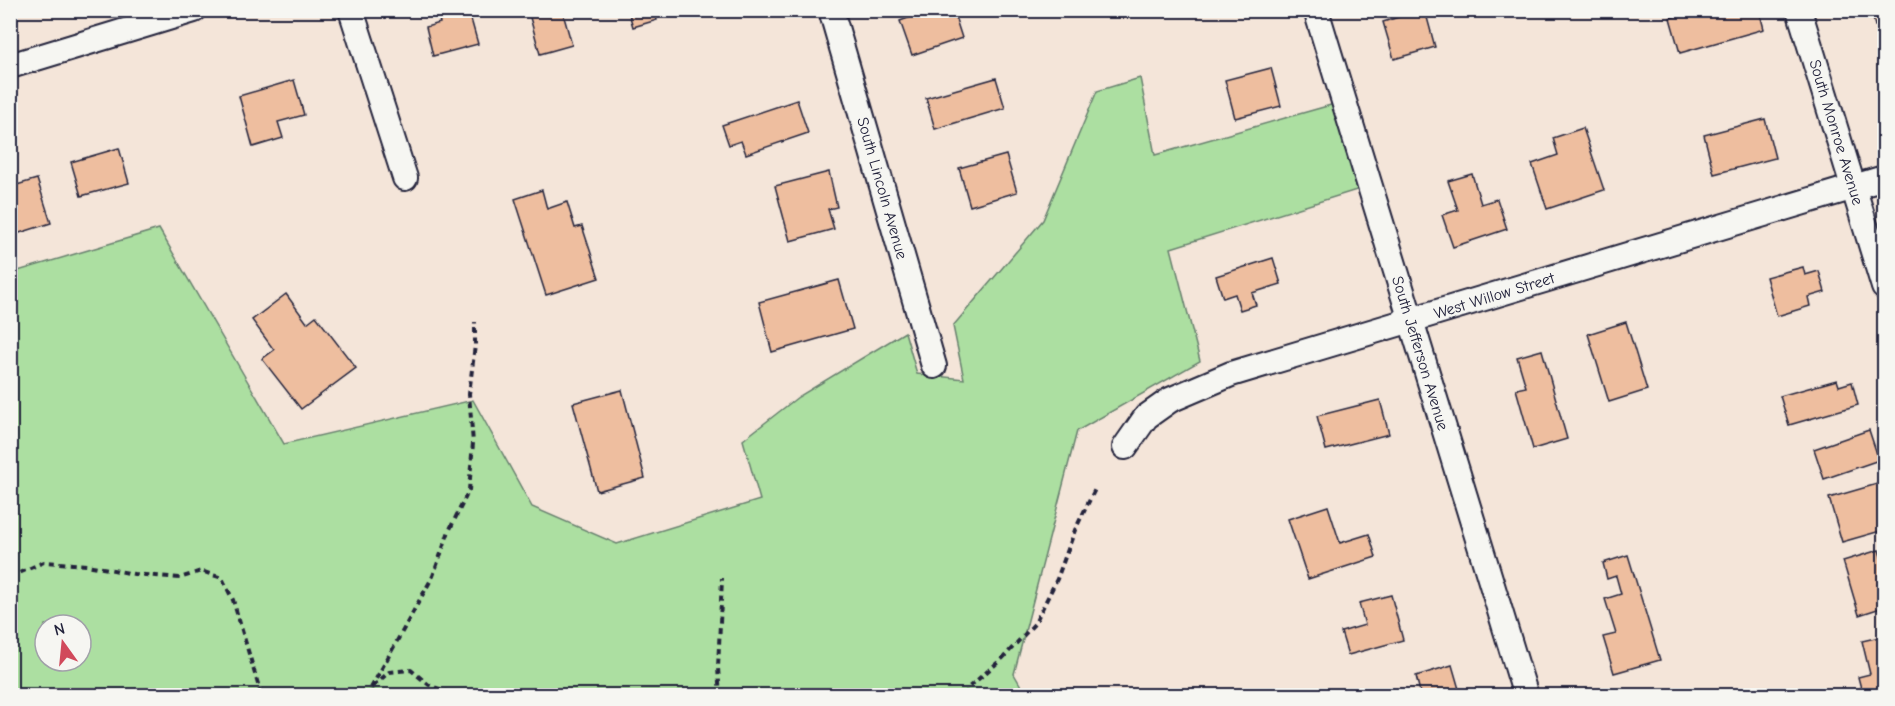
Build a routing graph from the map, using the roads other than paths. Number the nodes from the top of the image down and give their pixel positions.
1 (194, 10) edge
2 (351, 10) edge
3 (831, 10) edge
4 (1316, 10) edge
5 (1799, 10) edge
6 (10, 66) edge
7 (405, 178) dead end
8 (1884, 178) edge
9 (1854, 187) junction
10 (1884, 287) edge
11 (1411, 319) junction
12 (934, 366) dead end
13 (1125, 447) dead end
14 (1526, 696) edge

1 - 6 street
2 - 7 street
3 - 12 street, South Lincoln Avenue
4 - 11 street, South Jefferson Avenue
5 - 9 street, South Monroe Avenue
8 - 9 street, West Willow Street
9 - 10 street, South Monroe Avenue
9 - 11 street, West Willow Street
11 - 13 street, West Willow Street
11 - 14 street, South Jefferson Avenue

